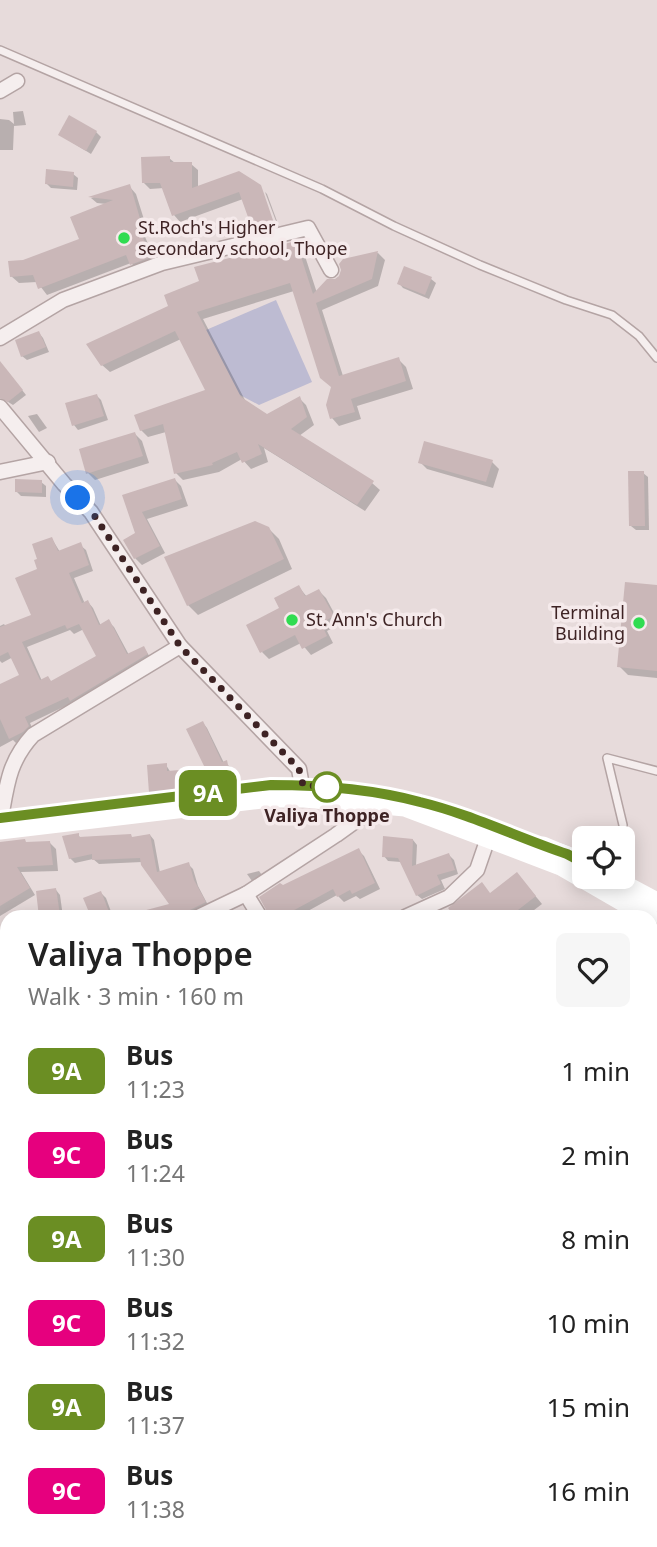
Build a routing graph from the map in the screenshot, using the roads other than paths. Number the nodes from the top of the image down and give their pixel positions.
1 (0, 50) edge
2 (17, 81) dead end
3 (0, 91) edge
4 (331, 270) dead end
5 (0, 338) edge
6 (657, 358) edge
7 (0, 407) edge
8 (48, 462) junction
9 (0, 472) edge
10 (180, 646) junction
11 (657, 772) edge
12 (304, 791) junction
13 (379, 804) junction
14 (0, 818) edge
15 (623, 825) dead end
16 (0, 830) edge
17 (488, 838) junction
18 (572, 857) edge
19 (623, 889) edge
20 (246, 894) junction
21 (633, 899) junction
22 (657, 902) edge
23 (213, 910) edge
24 (256, 910) edge
25 (420, 910) edge
26 (643, 910) edge

1 - 6 lane
2 - 3 street
4 - 5 street
7 - 8 street
8 - 9 street
8 - 10 street
10 - 12 street
10 - 14 street
11 - 15 lane
12 - 13 main road
12 - 14 main road
12 - 16 main road
12 - 18 main road
13 - 17 main road
13 - 20 street
17 - 21 main road
17 - 25 street
19 - 21 main road
20 - 23 street
20 - 24 street
21 - 22 main road
21 - 26 main road

